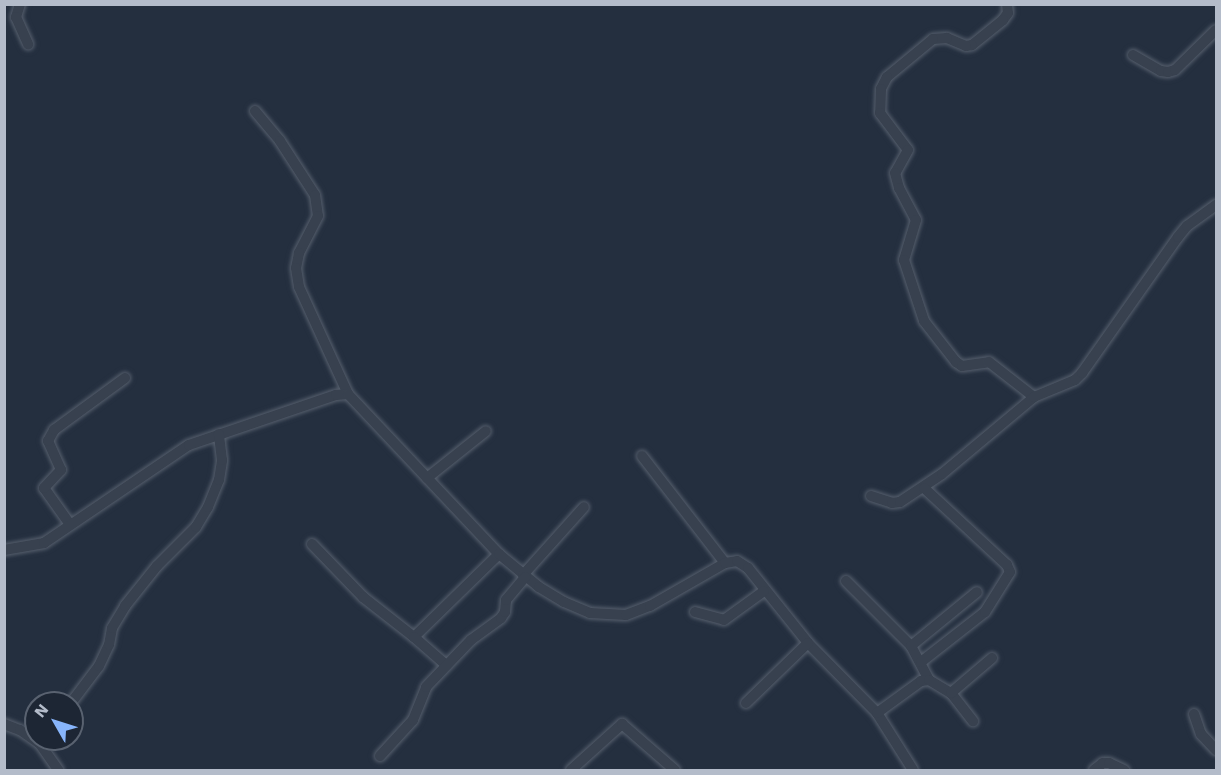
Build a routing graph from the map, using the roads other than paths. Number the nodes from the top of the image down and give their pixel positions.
1 (20, 4) edge
2 (1006, 4) edge
3 (1216, 30) edge
4 (28, 44) dead end
5 (1133, 55) dead end
6 (255, 111) dead end
7 (1216, 204) edge
8 (125, 378) dead end
9 (348, 394) junction
10 (1034, 397) junction
11 (486, 431) dead end
12 (219, 434) junction
13 (642, 456) dead end
14 (427, 478) junction
15 (924, 488) junction
16 (871, 495) dead end
17 (584, 507) dead end
18 (69, 523) junction
19 (312, 544) dead end
20 (4, 550) edge
21 (499, 554) junction
22 (725, 563) junction
23 (524, 576) junction
24 (846, 581) dead end
25 (764, 591) junction
26 (977, 592) dead end
27 (695, 612) dead end
28 (414, 637) junction
29 (808, 643) junction
30 (910, 645) junction
31 (992, 658) dead end
32 (921, 662) junction
33 (446, 665) junction
34 (929, 680) junction
35 (79, 691) edge
36 (951, 693) junction
37 (746, 703) dead end
38 (877, 713) junction
39 (1194, 714) dead end
40 (973, 721) dead end
41 (4, 724) edge
42 (24, 732) edge
43 (1216, 750) edge
44 (47, 751) edge
45 (380, 756) dead end
46 (58, 771) edge
47 (571, 771) edge
48 (675, 771) edge
49 (913, 771) edge
50 (1094, 771) edge
51 (1124, 771) edge

1 - 4 street
2 - 10 street
3 - 5 street
6 - 9 street
7 - 10 street
8 - 18 street
9 - 12 street
9 - 14 street
10 - 15 street
11 - 14 street
12 - 18 street
12 - 35 street
13 - 22 street
14 - 21 street
15 - 16 street
15 - 32 street
17 - 23 street
18 - 20 street
19 - 28 street
21 - 23 street
21 - 28 street
22 - 23 street
22 - 25 street
23 - 33 street
24 - 30 street
25 - 27 street
25 - 29 street
26 - 30 street
28 - 33 street
29 - 37 street
29 - 38 street
30 - 32 street
31 - 36 street
32 - 34 street
33 - 45 street
34 - 36 street
34 - 38 street
36 - 40 street
38 - 49 street
39 - 43 street
41 - 42 street
44 - 46 street
47 - 48 street
50 - 51 street

